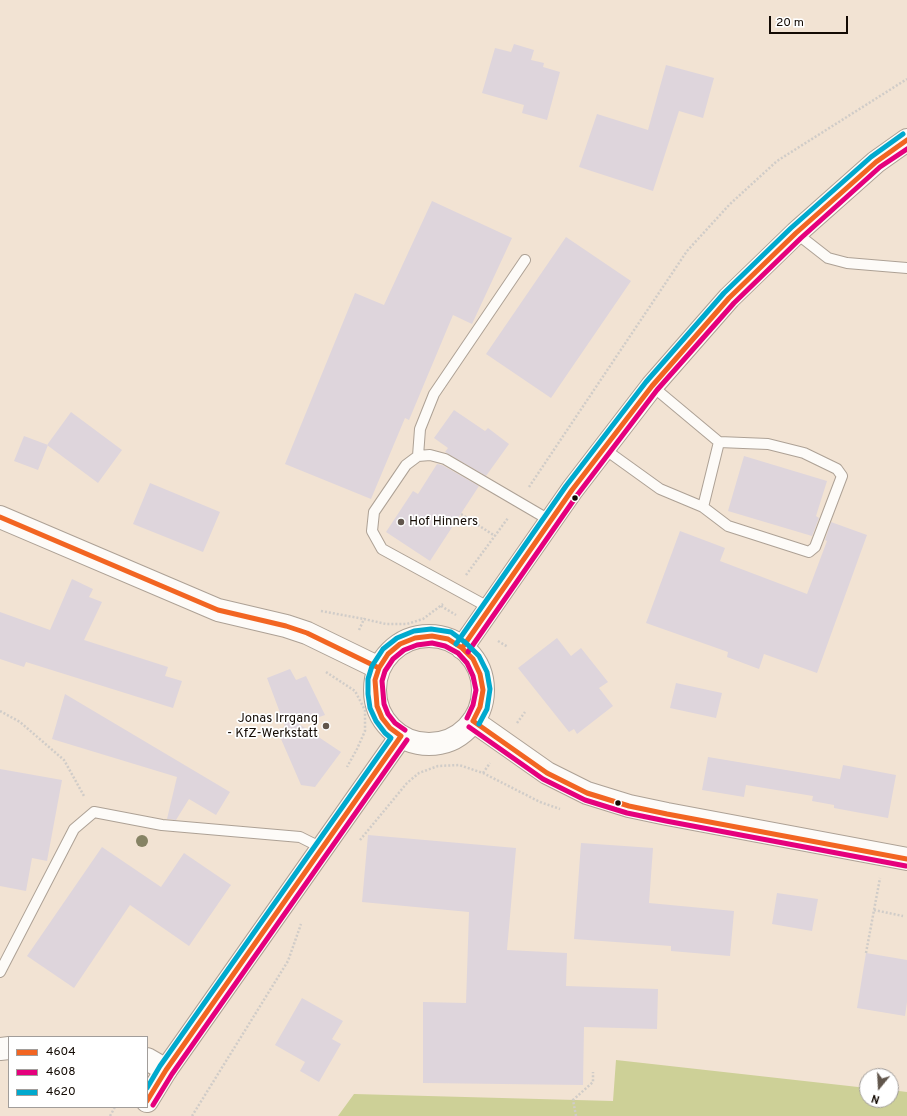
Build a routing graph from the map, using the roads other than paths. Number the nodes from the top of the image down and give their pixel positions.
1 (907, 140) edge
2 (796, 233) junction
3 (525, 260) dead end
4 (907, 268) edge
5 (652, 386) junction
6 (719, 442) junction
7 (603, 448) junction
8 (418, 456) junction
9 (703, 507) junction
10 (0, 517) edge
11 (551, 521) junction
12 (490, 608) junction
13 (462, 648) junction
14 (379, 668) junction
15 (473, 721) junction
16 (400, 736) junction
17 (322, 848) junction
18 (907, 859) edge
19 (0, 972) edge
20 (148, 1059) edge
21 (166, 1070) junction
22 (148, 1099) edge

1 - 2 main road
2 - 4 lane
2 - 5 main road
3 - 8 lane
5 - 6 lane
5 - 7 main road
6 - 9 lane
6 - 9 lane
7 - 9 lane
7 - 11 main road
8 - 11 lane
8 - 12 lane
10 - 14 main road
11 - 12 main road
12 - 13 main road
13 - 14 main road
13 - 15 main road
14 - 16 main road
15 - 16 main road
15 - 18 main road
16 - 17 main road
17 - 19 lane
17 - 21 main road
20 - 21 main road
21 - 22 main road

